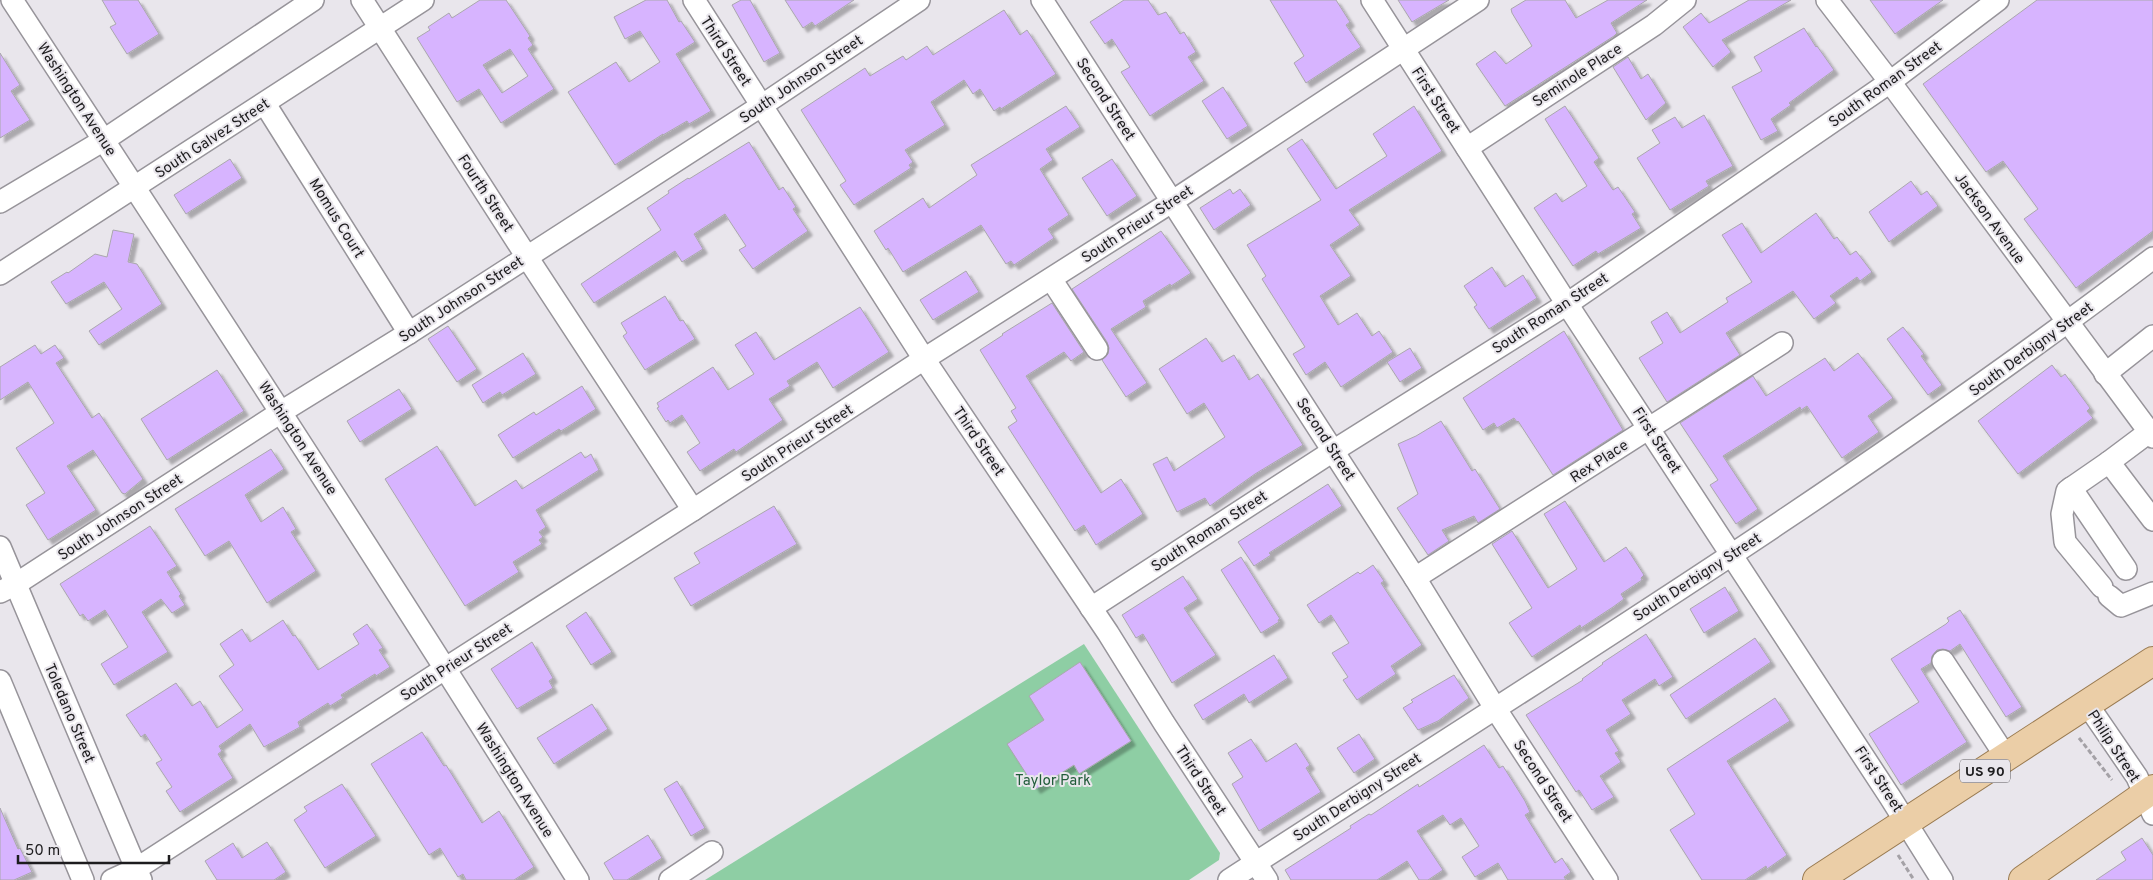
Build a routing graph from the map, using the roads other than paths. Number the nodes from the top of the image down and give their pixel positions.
1 (12, 0) edge
2 (313, 0) edge
3 (362, 0) edge
4 (423, 0) edge
5 (694, 0) edge
6 (919, 0) edge
7 (1042, 0) edge
8 (1372, 0) edge
9 (1478, 0) edge
10 (1685, 0) edge
11 (1827, 0) edge
12 (1998, 0) edge
13 (380, 28) junction
14 (1404, 50) junction
15 (1890, 82) junction
16 (264, 104) junction
17 (761, 106) junction
18 (104, 140) junction
19 (1467, 148) junction
20 (135, 187) junction
21 (1173, 201) junction
22 (0, 202) edge
23 (527, 257) junction
24 (2153, 258) edge
25 (0, 274) edge
26 (1051, 279) junction
27 (1567, 304) junction
28 (2067, 323) junction
29 (409, 333) junction
30 (2153, 336) edge
31 (1782, 343) dead end
32 (1097, 349) dead end
33 (924, 359) junction
34 (2105, 374) junction
35 (281, 412) junction
36 (1649, 429) junction
37 (2151, 435) edge
38 (1333, 451) junction
39 (2109, 462) junction
40 (2071, 488) junction
41 (694, 510) junction
42 (2153, 520) edge
43 (0, 547) edge
44 (1732, 555) junction
45 (1416, 578) junction
46 (8, 588) edge
47 (2149, 595) edge
48 (1091, 608) junction
49 (2153, 661) edge
50 (1943, 662) dead end
51 (446, 668) junction
52 (0, 681) edge
53 (2087, 704) junction
54 (1495, 708) junction
55 (2006, 757) junction
56 (2150, 800) edge
57 (1907, 823) junction
58 (712, 852) dead end
59 (1261, 871) edge
60 (138, 875) edge
61 (83, 880) edge
62 (112, 880) edge
63 (578, 880) edge
64 (670, 880) edge
65 (1229, 880) edge
66 (1607, 880) edge
67 (1817, 880) edge
68 (1942, 880) edge
69 (2023, 880) edge

1 - 18 street, Washington Avenue
2 - 18 street
3 - 13 street, Fourth Street
4 - 13 street, South Galvez Street
5 - 17 street, Third Street
6 - 17 street, South Johnson Street
7 - 21 street, Second Street
8 - 14 street, First Street
9 - 14 street, South Prieur Street
10 - 19 street, Seminole Place
11 - 15 street, Jackson Avenue
12 - 15 street, South Roman Street
13 - 16 street, South Galvez Street
13 - 23 street, Fourth Street
14 - 19 street, First Street
14 - 21 street, South Prieur Street
15 - 27 street, South Roman Street
15 - 28 street, Jackson Avenue
16 - 20 street, South Galvez Street
16 - 29 street, Momus Court
17 - 23 street, South Johnson Street
17 - 33 street, Third Street
18 - 20 street, Washington Avenue
18 - 22 street
19 - 27 street, First Street
20 - 25 street, South Galvez Street
20 - 35 street, Washington Avenue
21 - 26 street, South Prieur Street
21 - 38 street, Second Street
23 - 29 street, South Johnson Street
23 - 41 street, Fourth Street
24 - 28 street, South Derbigny Street
26 - 32 street
26 - 33 street, South Prieur Street
27 - 36 street, First Street
27 - 38 street, South Roman Street
28 - 34 street, Jackson Avenue
28 - 44 street, South Derbigny Street
29 - 35 street, South Johnson Street
30 - 34 street
31 - 36 street, Rex Place
33 - 41 street, South Prieur Street
33 - 48 street, Third Street
34 - 37 street, Jackson Avenue
35 - 46 street, South Johnson Street
35 - 51 street, Washington Avenue
36 - 44 street, First Street
36 - 45 street, Rex Place
37 - 39 street
38 - 45 street, Second Street
38 - 48 street, South Roman Street
39 - 40 street
39 - 42 street
40 - 47 street
40 - 47 street
41 - 51 street, South Prieur Street
43 - 46 street, Toledano Street
44 - 54 street, South Derbigny Street
44 - 57 street, First Street
45 - 54 street, Second Street
46 - 60 street, Toledano Street
48 - 59 street, Third Street
49 - 53 main road, US 90
50 - 55 street
51 - 60 street, South Prieur Street
51 - 63 street, Washington Avenue
52 - 61 street
53 - 55 main road, US 90
53 - 56 street, Philip Street
54 - 59 street, South Derbigny Street
54 - 66 street, Second Street
55 - 57 main road, US 90
56 - 69 main road
57 - 67 main road, US 90
57 - 68 street, First Street
58 - 64 street
59 - 65 street, South Derbigny Street
60 - 62 street, South Prieur Street

